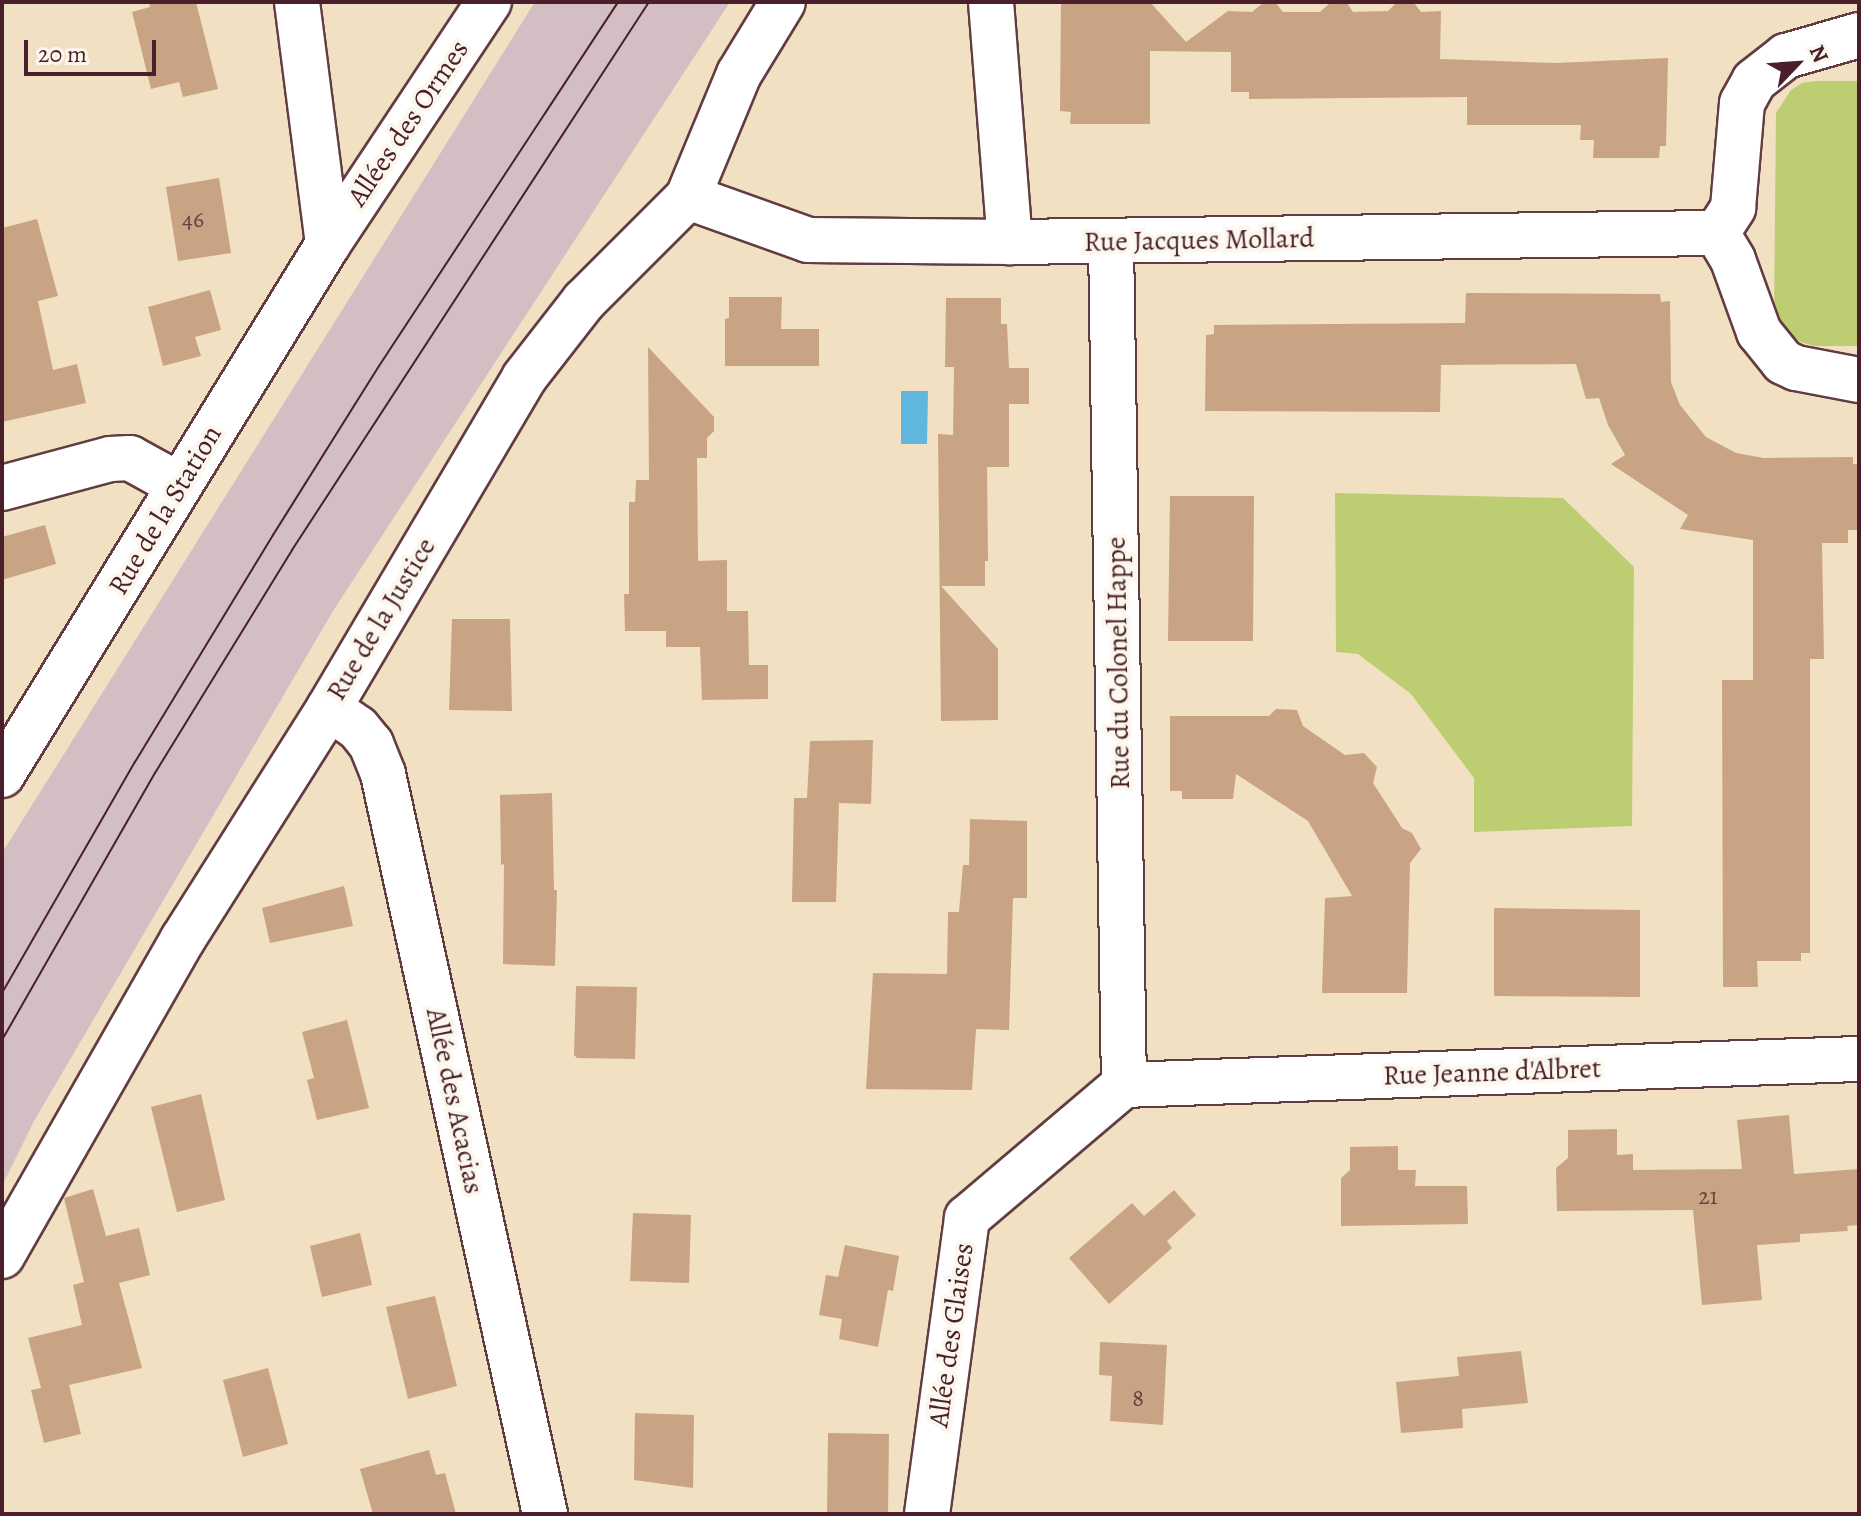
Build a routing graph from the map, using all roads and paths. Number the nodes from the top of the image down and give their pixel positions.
1 (297, 2) edge
2 (489, 2) edge
3 (783, 2) edge
4 (991, 2) edge
5 (1859, 35) edge
6 (688, 197) junction
7 (1717, 233) junction
8 (1111, 241) junction
9 (1010, 242) junction
10 (328, 244) junction
11 (1859, 380) edge
12 (179, 485) junction
13 (2, 488) edge
14 (329, 708) junction
15 (2, 775) edge
16 (1859, 1059) edge
17 (1124, 1085) junction
18 (2, 1256) edge
19 (545, 1514) edge
20 (927, 1514) edge

1 - 10 street
2 - 10 street, Allées des Ormes
3 - 6 street, Rue de la Justice
4 - 9 street
5 - 7 street
6 - 9 street, Rue Jacques Mollard
6 - 14 street, Rue de la Justice
7 - 8 street, Rue Jacques Mollard
7 - 11 street
8 - 9 street, Rue Jacques Mollard
8 - 17 street, Rue du Colonel Happe
10 - 12 street, Rue de la Station
12 - 13 street
12 - 15 street, Rue de la Station
14 - 18 street, Rue de la Justice
14 - 19 street, Allée des Acacias
16 - 17 street, Rue Jeanne d'Albret
17 - 20 street, Allée des Glaises

